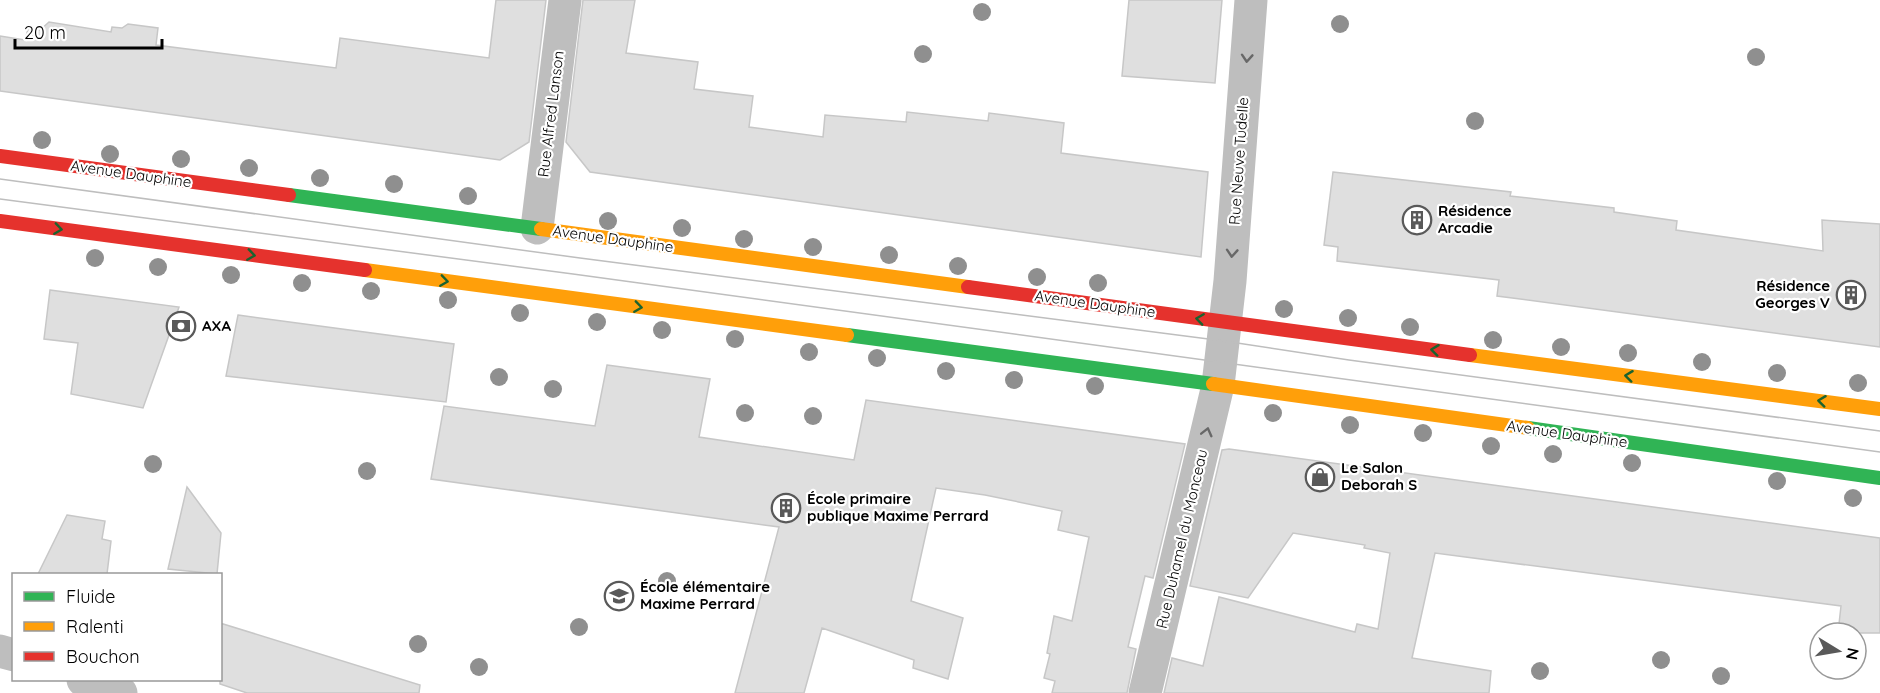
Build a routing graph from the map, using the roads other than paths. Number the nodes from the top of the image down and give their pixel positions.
1 (566, 0) edge
2 (1251, 0) edge
3 (0, 156) edge
4 (0, 221) edge
5 (537, 228) junction
6 (1226, 322) junction
7 (1218, 385) junction
8 (1880, 409) edge
9 (1880, 478) edge
10 (85, 681) edge
11 (121, 693) edge
12 (1145, 693) edge

1 - 5 street, Rue Alfred Lanson
2 -> 6 street, Rue Neuve Tudelle
3 - 5 main road, Avenue Dauphine
4 -> 7 main road, Avenue Dauphine
6 -> 5 main road, Avenue Dauphine
6 - 7 street
8 -> 6 main road, Avenue Dauphine
7 - 9 main road, Avenue Dauphine
12 -> 7 street, Rue Duhamel du Monceau
10 - 11 street

